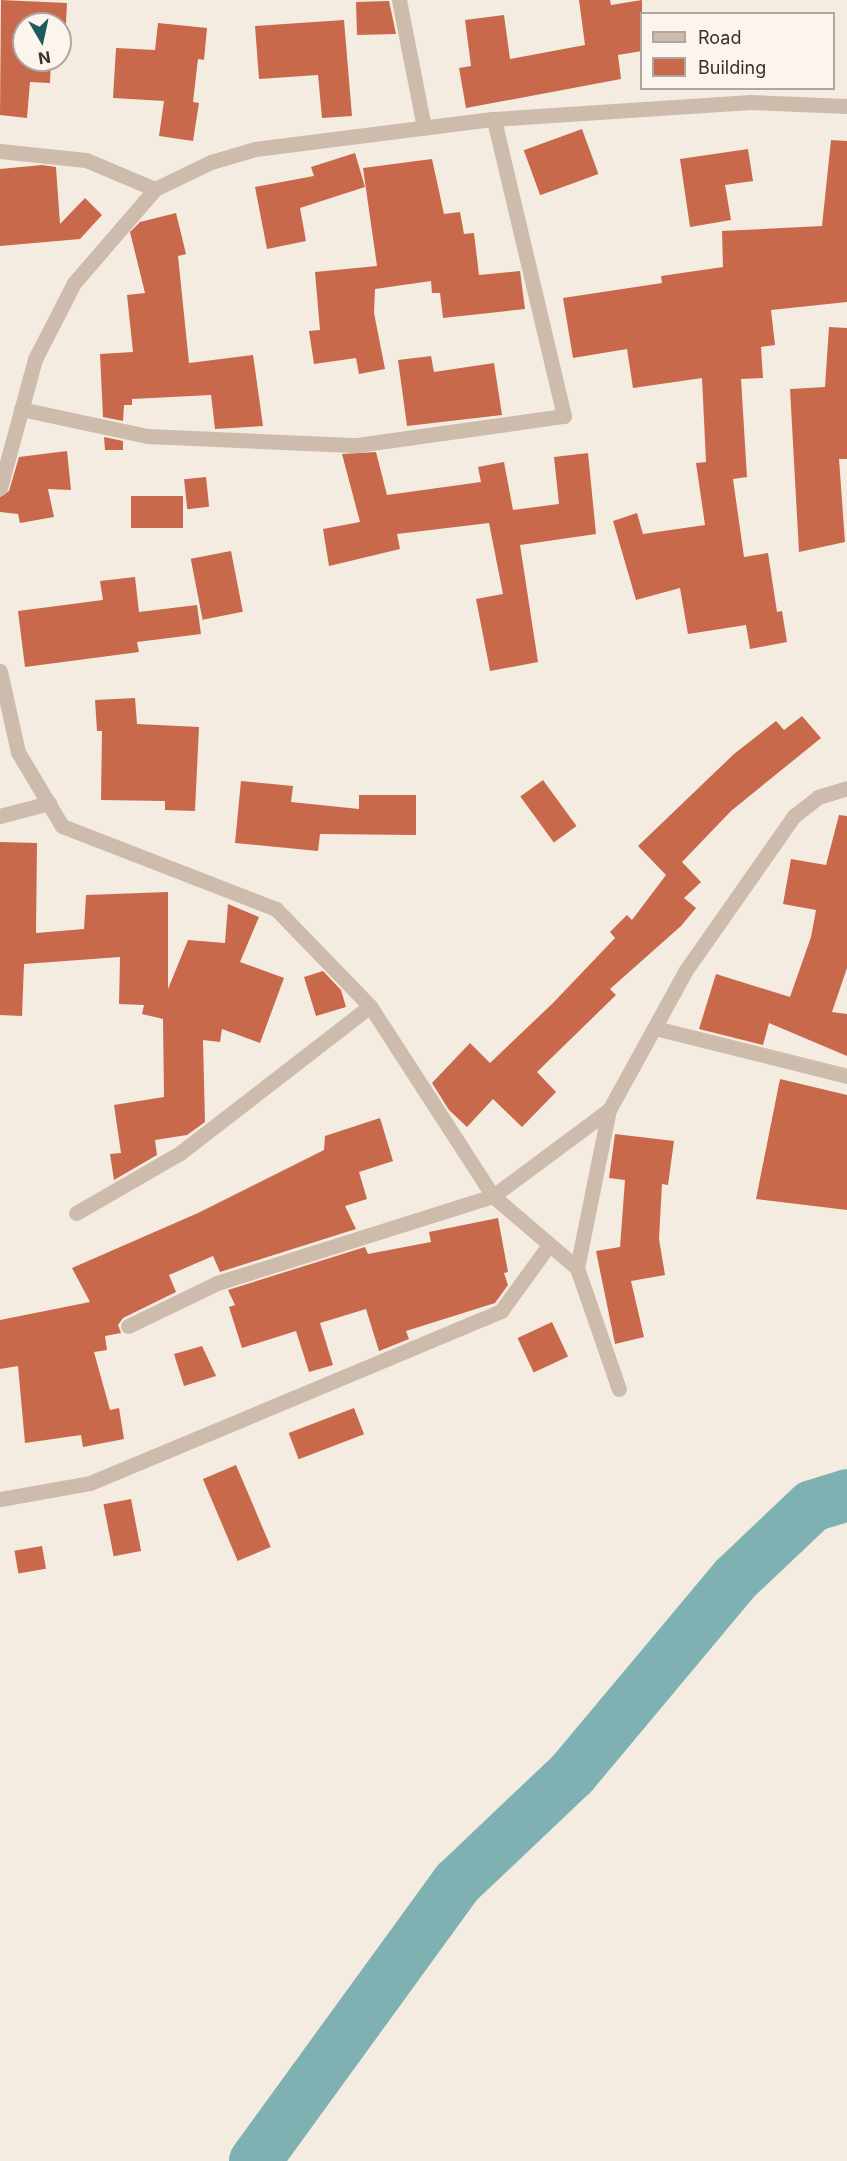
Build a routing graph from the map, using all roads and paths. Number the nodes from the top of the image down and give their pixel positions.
1 (399, 0) edge
2 (847, 106) edge
3 (494, 119) junction
4 (424, 128) junction
5 (0, 151) edge
6 (155, 189) junction
7 (21, 409) junction
8 (0, 488) edge
9 (0, 671) edge
10 (847, 788) edge
11 (49, 803) junction
12 (0, 816) edge
13 (370, 1006) junction
14 (655, 1028) junction
15 (847, 1076) edge
16 (609, 1110) junction
17 (493, 1196) junction
18 (76, 1213) dead end
19 (549, 1245) junction
20 (577, 1268) junction
21 (128, 1326) dead end
22 (619, 1389) dead end
23 (0, 1499) edge

1 - 4 street
2 - 3 street
3 - 4 street
3 - 7 street
4 - 6 street
5 - 6 street
6 - 7 street
7 - 8 street
9 - 11 street
10 - 14 street
11 - 12 street
11 - 13 street
13 - 17 street
13 - 18 street
14 - 15 street
14 - 16 street
16 - 17 street
16 - 20 street
17 - 19 street
17 - 21 street
19 - 20 street
19 - 23 street
20 - 22 street

